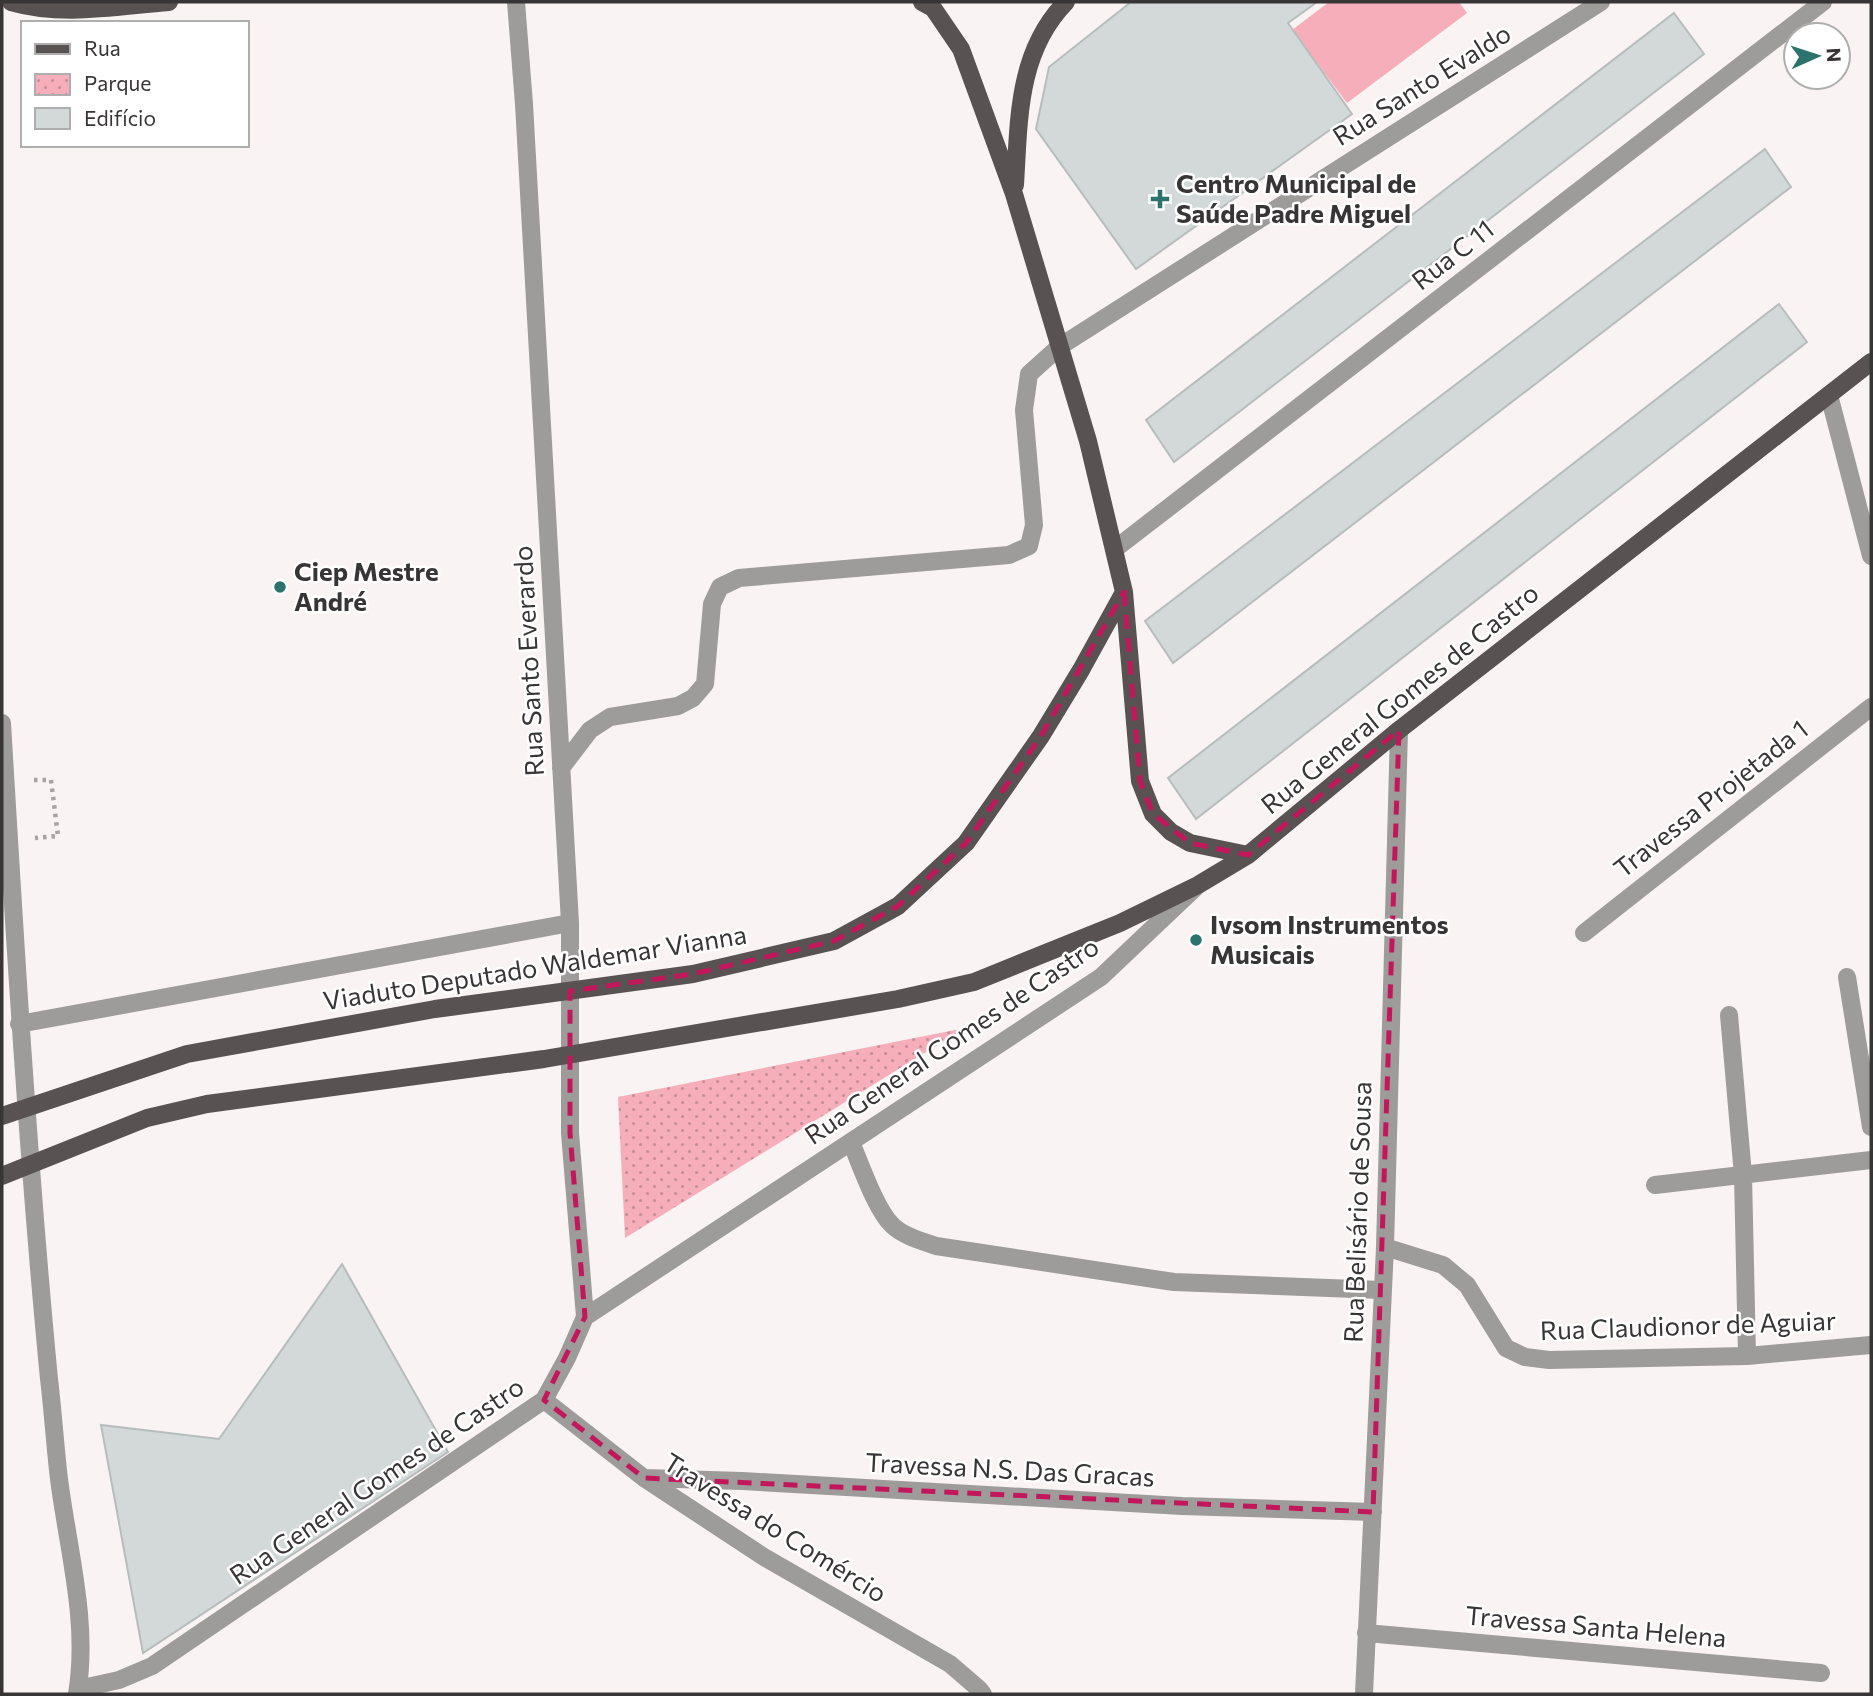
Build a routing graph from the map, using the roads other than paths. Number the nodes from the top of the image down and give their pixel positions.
1 (11, 2) edge
2 (169, 2) edge
3 (516, 2) edge
4 (922, 2) edge
5 (1066, 2) edge
6 (1601, 2) edge
7 (1823, 2) edge
8 (1014, 194) junction
9 (1059, 347) junction
10 (1871, 362) edge
11 (1829, 395) junction
12 (1115, 549) junction
13 (1871, 556) edge
14 (1124, 592) junction
15 (1871, 707) edge
16 (2, 723) edge
17 (1399, 730) junction
18 (561, 768) junction
19 (1248, 855) junction
20 (1198, 885) junction
21 (570, 923) junction
22 (1584, 933) dead end
23 (1847, 977) dead end
24 (1729, 1015) dead end
25 (19, 1024) junction
26 (2, 1116) edge
27 (1871, 1127) edge
28 (851, 1142) junction
29 (1871, 1160) edge
30 (1743, 1175) junction
31 (2, 1176) edge
32 (1655, 1185) dead end
33 (1385, 1247) junction
34 (1381, 1290) junction
35 (585, 1317) junction
36 (1871, 1345) edge
37 (1747, 1356) junction
38 (544, 1400) junction
39 (644, 1478) junction
40 (1373, 1513) junction
41 (1366, 1633) junction
42 (1821, 1673) dead end
43 (77, 1691) edge
44 (983, 1694) edge
45 (1364, 1694) edge

1 - 2 main road
3 - 18 street, Rua Santo Everardo
4 - 8 main road
5 - 8 main road
6 - 9 street, Rua Santo Evaldo
7 - 12 street, Rua C 11
8 - 9 main road
9 - 12 main road
9 - 18 street, Rua Santo Evaldo
10 - 11 main road, Rua General Gomes de Castro
11 - 13 street
11 - 17 main road, Rua General Gomes de Castro
12 - 14 main road
14 - 19 main road
14 - 26 main road, Viaduto Deputado Waldemar Vianna
15 - 22 street, Travessa Projetada 1
16 - 25 street
17 - 19 main road, Rua General Gomes de Castro
17 - 33 street, Rua Belisário de Sousa
18 - 21 street, Rua Santo Everardo
19 - 20 main road, Rua General Gomes de Castro
20 - 28 street, Rua General Gomes de Castro
20 - 31 main road
21 - 25 street
21 - 35 street, Rua Santo Everardo
23 - 27 street
24 - 30 street
25 - 43 street
28 - 34 street
28 - 35 street, Rua General Gomes de Castro
29 - 30 street
30 - 32 street
30 - 37 street
33 - 34 street, Rua Belisário de Sousa
33 - 37 street, Rua Claudionor de Aguiar
34 - 40 street, Rua Belisário de Sousa
35 - 38 street, Rua General Gomes de Castro
36 - 37 street, Rua Claudionor de Aguiar
38 - 39 street, Travessa do Comércio
38 - 43 street, Rua General Gomes de Castro
39 - 40 street, Travessa N.S. Das Gracas
39 - 44 street, Travessa do Comércio
40 - 41 street, Rua Belisário de Sousa
41 - 42 street, Travessa Santa Helena
41 - 45 street, Rua Belisário de Sousa

